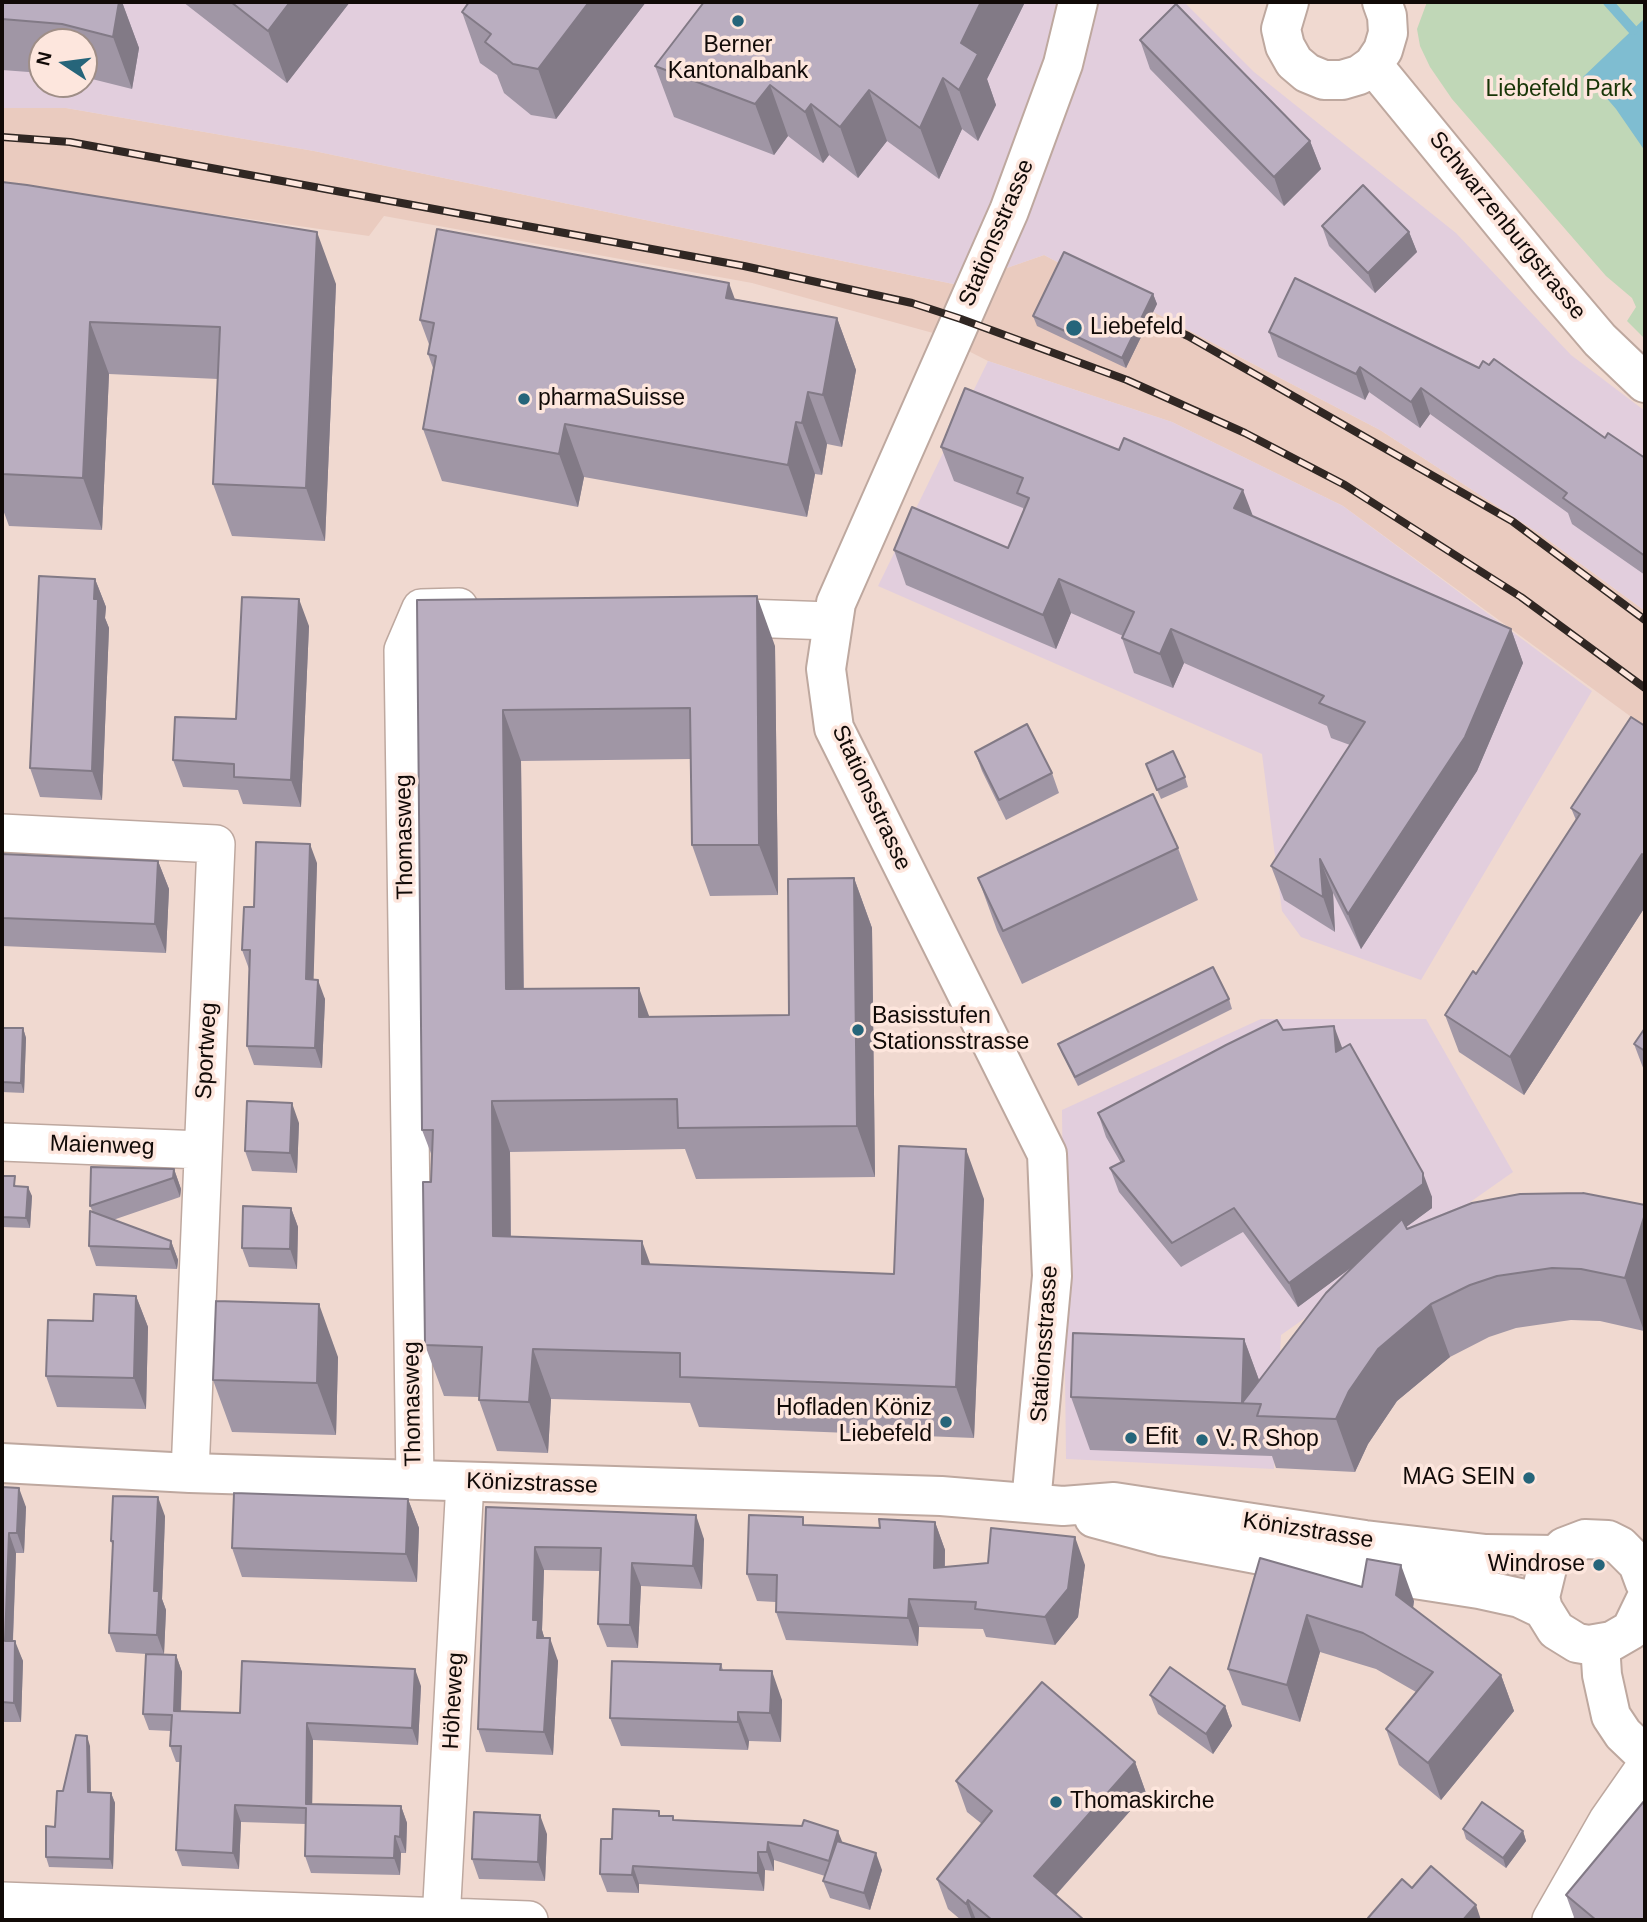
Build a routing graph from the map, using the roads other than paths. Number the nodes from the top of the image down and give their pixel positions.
1 (1078, 2) edge
2 (1101, 2) edge
3 (1289, 2) edge
4 (1381, 2) edge
5 (1063, 64) junction
6 (1373, 65) junction
7 (1645, 383) edge
8 (495, 608) edge
9 (676, 615) edge
10 (831, 621) junction
11 (2, 834) edge
12 (2, 1142) edge
13 (202, 1150) junction
14 (2, 1463) edge
15 (190, 1474) junction
16 (415, 1480) junction
17 (465, 1482) junction
18 (1047, 1505) junction
19 (1555, 1555) junction
20 (1644, 1596) edge
21 (1543, 1609) junction
22 (1600, 1644) junction
23 (1645, 1755) edge
24 (1645, 1767) edge
25 (2, 1901) edge
26 (442, 1919) edge
27 (529, 1920) edge
28 (1551, 1920) edge

1 - 5 main road, Stationsstrasse
2 - 5 main road, Stationsstrasse
3 - 6 main road
4 - 6 main road
5 - 10 main road, Stationsstrasse
6 - 7 main road, Schwarzenburgstrasse
8 - 16 street, Thomasweg
9 - 10 street
10 - 18 main road, Stationsstrasse
11 - 13 street, Sportweg
12 - 13 street, Maienweg
13 - 15 street, Sportweg
14 - 15 main road, Könizstrasse
15 - 16 main road, Könizstrasse
16 - 17 main road, Könizstrasse
17 - 18 main road, Könizstrasse
17 - 26 street, Höheweg
18 - 19 main road, Könizstrasse
18 - 21 main road, Könizstrasse
19 - 20 main road
19 - 21 main road
20 - 22 main road
21 - 22 main road
22 - 23 main road
24 - 28 street
25 - 26 street
26 - 27 street

